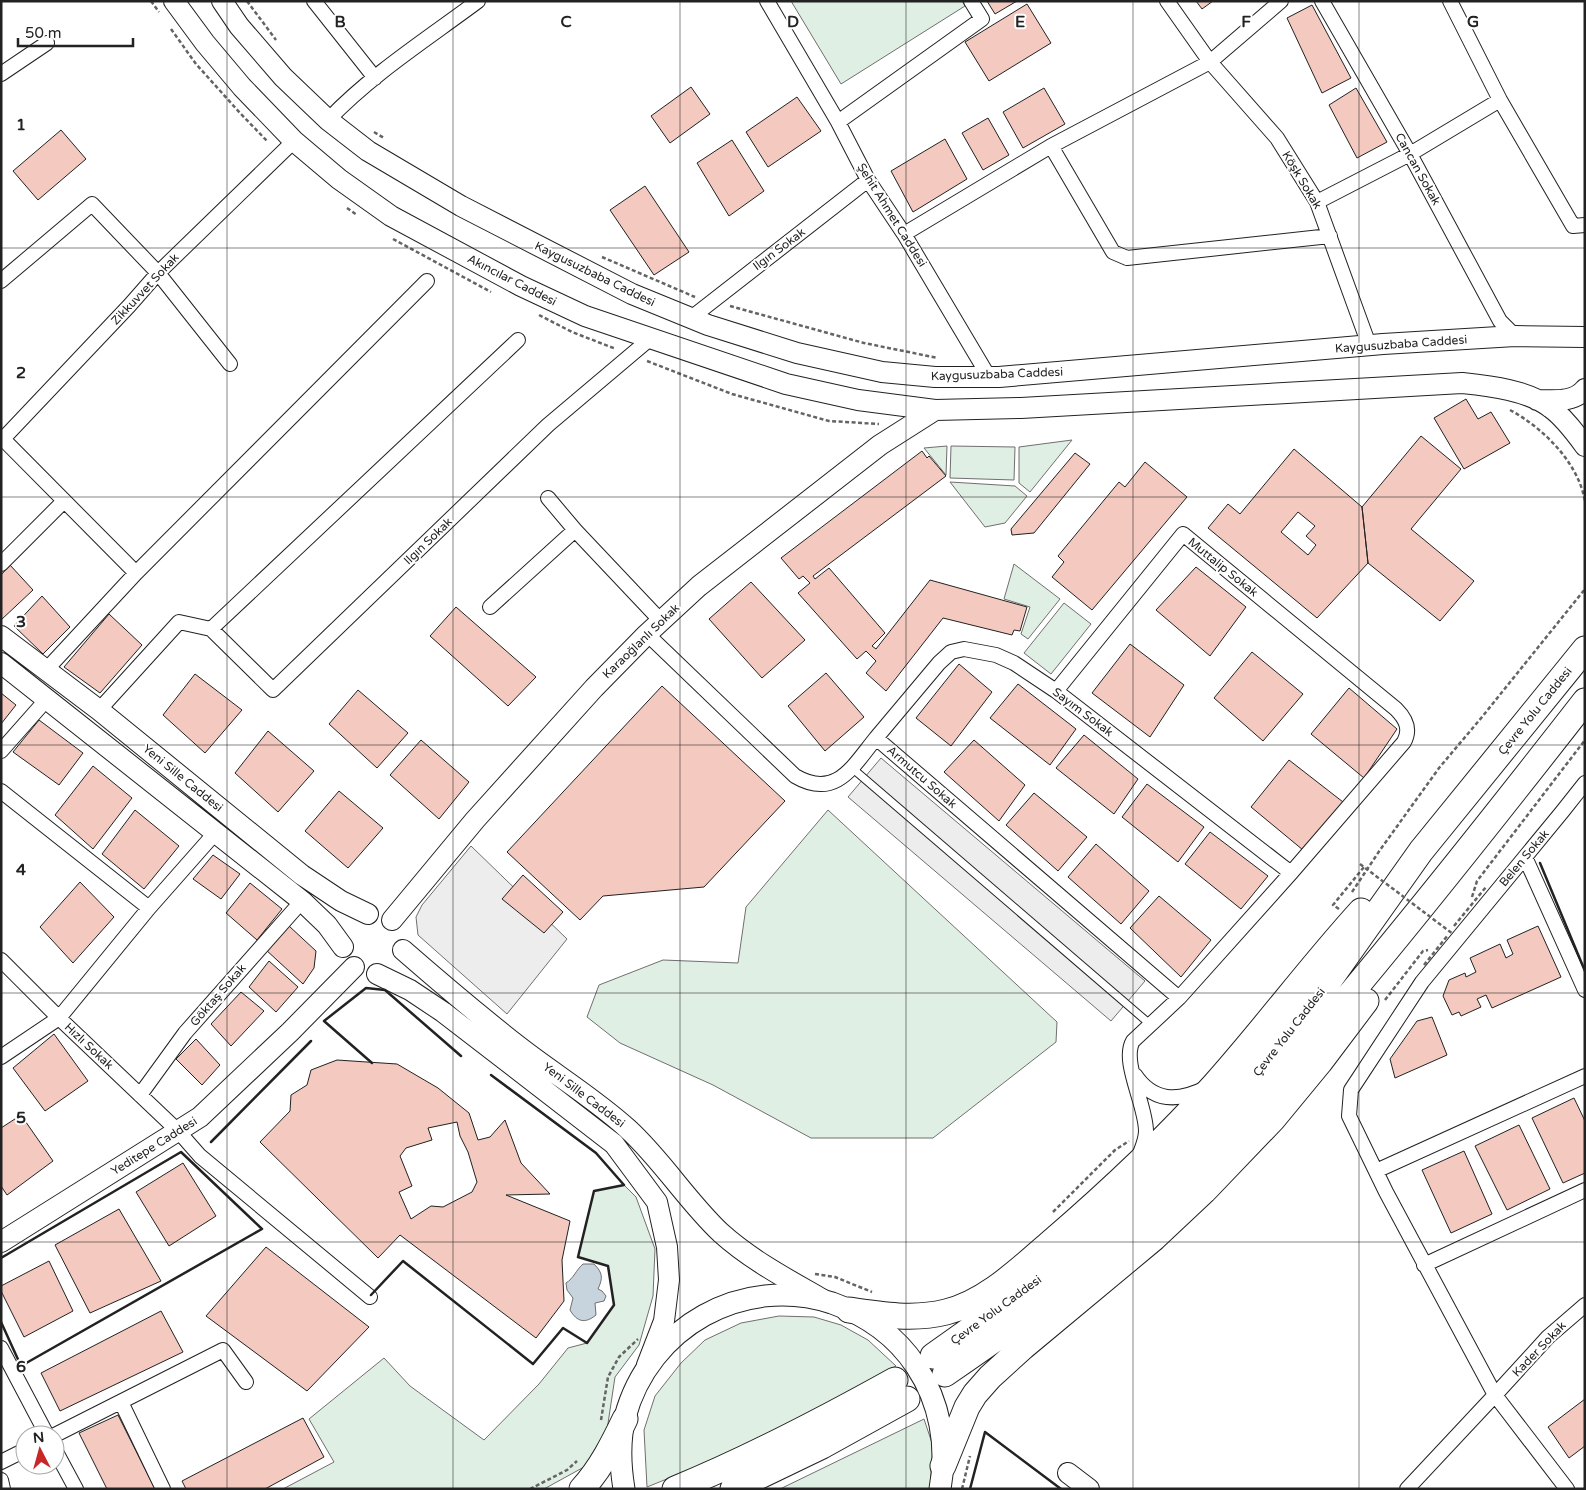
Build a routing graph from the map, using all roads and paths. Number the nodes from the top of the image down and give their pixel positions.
1 (151, 1) edge
2 (222, 1) edge
3 (248, 1) edge
4 (314, 1) edge
5 (478, 1) edge
6 (767, 1) edge
7 (971, 1) edge
8 (1166, 1) edge
9 (1281, 1) edge
10 (1322, 1) edge
11 (1450, 1) edge
12 (462, 6) edge
13 (168, 9) edge
14 (168, 25) dead end
15 (277, 42) dead end
16 (46, 43) dead end
17 (1210, 62) junction
18 (1, 74) edge
19 (375, 78) junction
20 (1500, 100) junction
21 (328, 120) junction
22 (838, 122) junction
23 (368, 127) dead end
24 (391, 143) dead end
25 (1051, 146) junction
26 (288, 148) junction
27 (1410, 154) junction
28 (868, 180) junction
29 (1317, 202) junction
30 (343, 205) dead end
31 (358, 216) dead end
32 (1585, 225) edge
33 (904, 234) junction
34 (388, 235) dead end
35 (1330, 236) junction
36 (599, 256) dead end
37 (158, 273) junction
38 (1, 281) edge
39 (427, 281) dead end
40 (494, 293) dead end
41 (710, 301) junction
42 (536, 314) dead end
43 (691, 318) junction
44 (1514, 336) junction
45 (1560, 336) junction
46 (1585, 337) edge
47 (651, 338) junction
48 (518, 340) dead end
49 (1369, 346) junction
50 (1585, 351) edge
51 (632, 355) junction
52 (940, 358) dead end
53 (230, 364) dead end
54 (989, 377) junction
55 (1585, 389) edge
56 (1537, 400) junction
57 (1506, 408) dead end
58 (935, 410) junction
59 (881, 424) dead end
60 (2, 440) edge
61 (1585, 446) edge
62 (548, 498) dead end
63 (64, 501) junction
64 (1585, 501) edge
65 (575, 530) junction
66 (1, 564) edge
67 (136, 573) junction
68 (1585, 589) edge
69 (490, 607) dead end
70 (654, 628) junction
71 (211, 629) junction
72 (1, 636) edge
73 (1585, 649) edge
74 (1, 663) edge
75 (46, 670) junction
76 (1056, 691) junction
77 (47, 698) junction
78 (1585, 701) edge
79 (99, 710) junction
80 (876, 738) junction
81 (1585, 740) edge
82 (1, 751) edge
83 (852, 768) junction
84 (1585, 782) edge
85 (1, 791) edge
86 (216, 832) junction
87 (1421, 851) junction
88 (1525, 857) junction
89 (1360, 864) dead end
90 (1364, 867) junction
91 (1291, 873) junction
92 (1444, 882) junction
93 (1486, 887) dead end
94 (1350, 895) dead end
95 (302, 900) junction
96 (1333, 905) dead end
97 (149, 908) junction
98 (368, 914) junction
99 (392, 920) junction
100 (1457, 931) junction
101 (1448, 935) dead end
102 (343, 947) junction
103 (403, 950) junction
104 (1, 960) edge
105 (1424, 965) dead end
106 (354, 967) junction
107 (377, 974) junction
108 (1585, 990) edge
109 (1178, 998) junction
110 (59, 1018) junction
111 (1151, 1025) junction
112 (1, 1056) edge
113 (1133, 1072) junction
114 (1585, 1076) edge
115 (1216, 1084) junction
116 (140, 1095) junction
117 (1146, 1130) junction
118 (178, 1131) junction
119 (1132, 1170) junction
120 (1376, 1171) junction
121 (1585, 1190) edge
122 (1053, 1212) dead end
123 (1, 1242) edge
124 (1424, 1265) junction
125 (788, 1279) junction
126 (873, 1292) dead end
127 (370, 1297) dead end
128 (1585, 1305) edge
129 (839, 1306) junction
130 (664, 1321) junction
131 (1, 1348) edge
132 (645, 1371) junction
133 (246, 1382) dead end
134 (1495, 1395) junction
135 (121, 1402) junction
136 (625, 1419) junction
137 (600, 1422) dead end
138 (42, 1425) edge
139 (65, 1430) edge
140 (15, 1455) edge
141 (580, 1458) dead end
142 (1, 1462) edge
143 (65, 1469) edge
144 (1068, 1473) dead end
145 (941, 1477) edge
146 (1, 1480) edge
147 (3, 1489) edge
148 (76, 1489) edge
149 (163, 1489) edge
150 (530, 1489) edge
151 (582, 1489) edge
152 (624, 1489) edge
153 (675, 1489) edge
154 (733, 1489) edge
155 (1089, 1489) edge
156 (1408, 1489) edge
157 (1567, 1489) edge

1 - 13 path
2 - 21 main road
3 - 15 path
4 - 19 street
5 - 12 street
6 - 22 street, Şehit Ahmet Caddesi
7 - 22 street
8 - 17 street, Köşk Sokak
9 - 17 street
10 - 27 street, Cancan Sokak
11 - 20 street
12 - 19 street
13 - 26 main road, Akıncılar Caddesi
14 - 26 path
16 - 18 street
17 - 25 street
17 - 29 street, Köşk Sokak
19 - 21 street
20 - 27 street
20 - 32 street
21 - 43 main road, Kaygusuzbaba Caddesi
22 - 28 street, Şehit Ahmet Caddesi
23 - 24 path
25 - 33 street
25 - 35 street
26 - 37 street, Zikkuvvet Sokak
26 - 47 main road, Akıncılar Caddesi
27 - 29 street
27 - 44 street, Cancan Sokak
28 - 33 street, Şehit Ahmet Caddesi
28 - 41 street, Ilgın Sokak
29 - 35 street, Köşk Sokak
30 - 31 path
33 - 54 street, Şehit Ahmet Caddesi
34 - 40 path
35 - 49 street, Köşk Sokak
36 - 41 path
37 - 38 street
37 - 53 street
37 - 60 street, Zikkuvvet Sokak
39 - 67 street
41 - 43 street, Ilgın Sokak
41 - 52 path
42 - 51 path
43 - 54 main road, Kaygusuzbaba Caddesi
44 - 45 main road, Kaygusuzbaba Caddesi
44 - 49 main road, Kaygusuzbaba Caddesi
45 - 46 main road, Kaygusuzbaba Caddesi
45 - 50 main road
47 - 51 street, Ilgın Sokak
47 - 58 main road, Akıncılar Caddesi
48 - 71 street
49 - 54 main road, Kaygusuzbaba Caddesi
51 - 59 path
51 - 71 street, Ilgın Sokak
55 - 56 main road
56 - 58 main road
56 - 61 main road
57 - 64 path
58 - 70 main road, Karaoğlanlı Sokak
60 - 63 street
62 - 65 street, Armutcu Sokak
63 - 66 street
63 - 67 street
65 - 69 street
65 - 70 street, Armutcu Sokak
67 - 75 street
68 - 94 path
70 - 83 street, Armutcu Sokak
70 - 99 main road, Karaoğlanlı Sokak
71 - 79 street
72 - 75 main road, Yeni Sille Caddesi
73 - 87 highway, Çevre Yolu Caddesi
74 - 77 main road, Yeni Sille Caddesi
75 - 79 main road, Yeni Sille Caddesi
76 - 80 street, Sayım Sokak
76 - 91 street, Sayım Sokak
76 - 91 street, Muttalip Sokak
77 - 82 street
77 - 86 main road, Yeni Sille Caddesi
78 - 92 highway, Çevre Yolu Caddesi
79 - 98 main road, Yeni Sille Caddesi
80 - 83 street, Armutcu Sokak
80 - 109 street, Armutcu Sokak
81 - 100 path
83 - 111 lane
84 - 88 street, Belen Sokak
85 - 97 street
86 - 95 main road, Yeni Sille Caddesi
86 - 97 street
87 - 92 highway, Çevre Yolu Caddesi
87 - 115 highway
88 - 100 street, Belen Sokak
88 - 108 street
89 - 90 path, bridge
90 - 96 path
90 - 100 path, bridge
91 - 109 street
92 - 145 highway
93 - 100 path, bridge
95 - 102 main road, Yeni Sille Caddesi
95 - 116 street, Göktaş Sokak
97 - 110 street
98 - 99 main road
98 - 102 main road
99 - 103 main road
100 - 120 street, Belen Sokak
101 - 105 path, bridge
102 - 106 main road
103 - 107 main road
103 - 125 main road, Yeni Sille Caddesi
104 - 110 street, Hızlı Sokak
106 - 107 main road
106 - 118 main road, Yeditepe Caddesi
107 - 130 main road, Yeni Sille Caddesi
109 - 111 street
110 - 112 street
110 - 116 street, Hızlı Sokak
111 - 113 street
113 - 115 street
113 - 117 street
114 - 120 street
115 - 119 highway
116 - 118 street, Hızlı Sokak
117 - 119 street
117 - 122 path
118 - 123 main road, Yeditepe Caddesi
118 - 127 street, Hızlı Sokak
119 - 129 highway
120 - 124 street, Belen Sokak
121 - 124 street
124 - 134 street, Belen Sokak
125 - 126 path
125 - 129 main road, Yeni Sille Caddesi
128 - 134 street, Kader Sokak
129 - 132 main road
129 - 145 main road
130 - 132 main road, Yeni Sille Caddesi
130 - 137 path
131 - 138 street
132 - 136 main road
133 - 135 street
134 - 156 street, Kader Sokak
134 - 157 street, Belen Sokak
135 - 139 street
135 - 149 street
136 - 151 highway
136 - 152 main road
140 - 142 street
141 - 150 path
143 - 148 street
144 - 155 main road
146 - 147 street
153 - 154 highway

